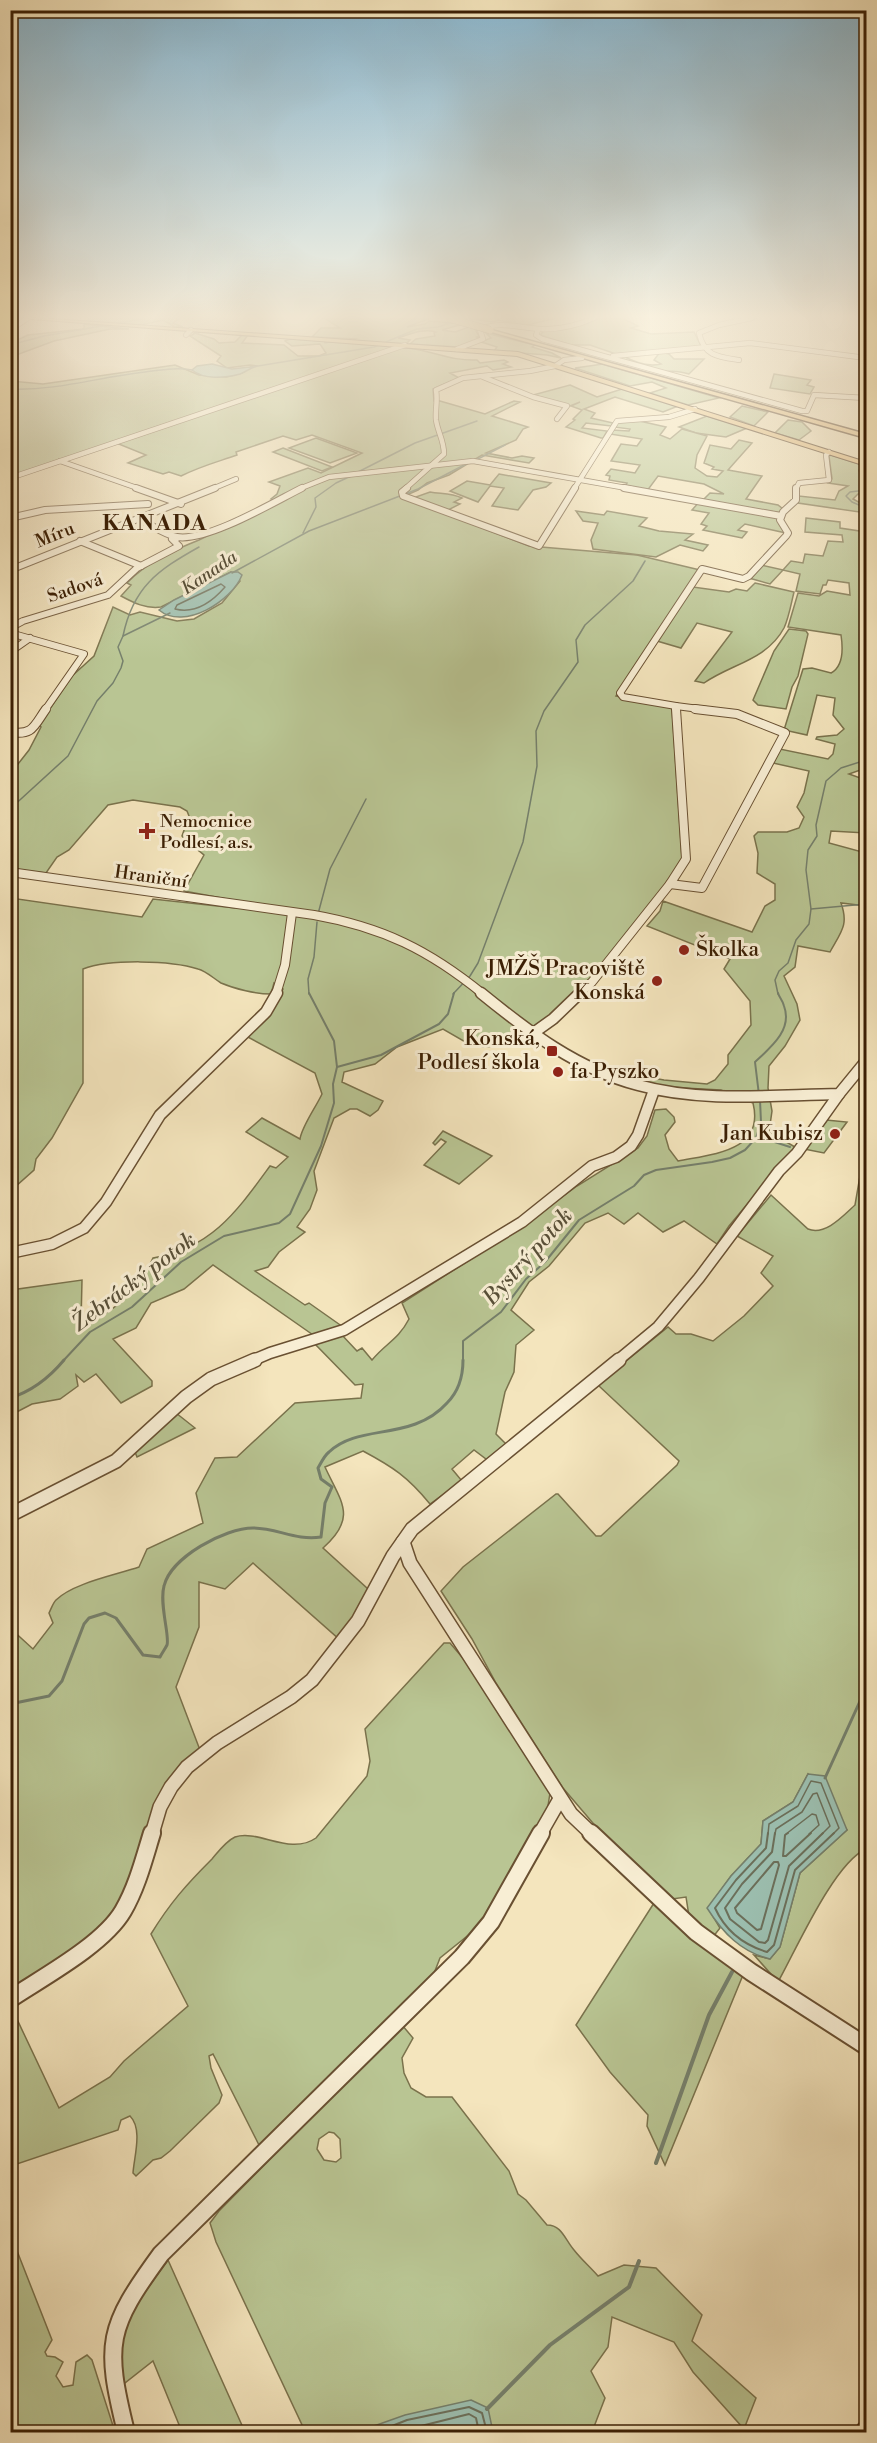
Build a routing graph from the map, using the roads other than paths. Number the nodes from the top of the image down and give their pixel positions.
1 (146, 432) edge
2 (439, 432) edge
3 (610, 432) edge
4 (767, 432) edge
5 (829, 452) junction
6 (60, 461) junction
7 (435, 464) junction
8 (867, 464) edge
9 (10, 478) edge
10 (236, 479) dead end
11 (580, 480) junction
12 (152, 492) junction
13 (148, 504) junction
14 (181, 504) junction
15 (781, 516) junction
16 (142, 517) junction
17 (10, 518) edge
18 (177, 537) junction
19 (80, 541) junction
20 (141, 566) junction
21 (10, 570) edge
22 (10, 628) edge
23 (10, 633) edge
24 (30, 638) junction
25 (10, 652) edge
26 (676, 706) junction
27 (10, 732) edge
28 (10, 872) edge
29 (670, 884) junction
30 (290, 913) junction
31 (532, 1034) junction
32 (867, 1060) edge
33 (654, 1090) junction
34 (839, 1094) junction
35 (10, 1253) edge
36 (10, 1515) edge
37 (403, 1542) junction
38 (560, 1799) junction
39 (10, 1999) edge
40 (867, 2046) edge
41 (126, 2433) edge

1 - 6 street
2 - 7 street
3 - 11 street
4 - 5 main road
5 - 8 main road
5 - 15 street
6 - 9 street
6 - 12 street
7 - 11 street
7 - 11 street
7 - 18 street
10 - 14 street, Míru
11 - 15 street
12 - 13 street
12 - 14 street
13 - 16 street
13 - 17 street
14 - 16 street, Míru
15 - 26 street
16 - 18 street
16 - 19 street, Míru
18 - 20 street, Sadová
19 - 20 street
19 - 21 street, Míru
20 - 22 street, Sadová
23 - 24 street
24 - 25 street
24 - 27 street
26 - 29 street
26 - 29 street
28 - 30 street, Hraniční
29 - 31 street
30 - 31 street, Hraniční
30 - 35 street
31 - 33 street, Hraniční
32 - 34 street
33 - 34 street, Hraniční
33 - 36 street
34 - 37 street
37 - 38 street
37 - 39 street
38 - 40 street
38 - 41 street

